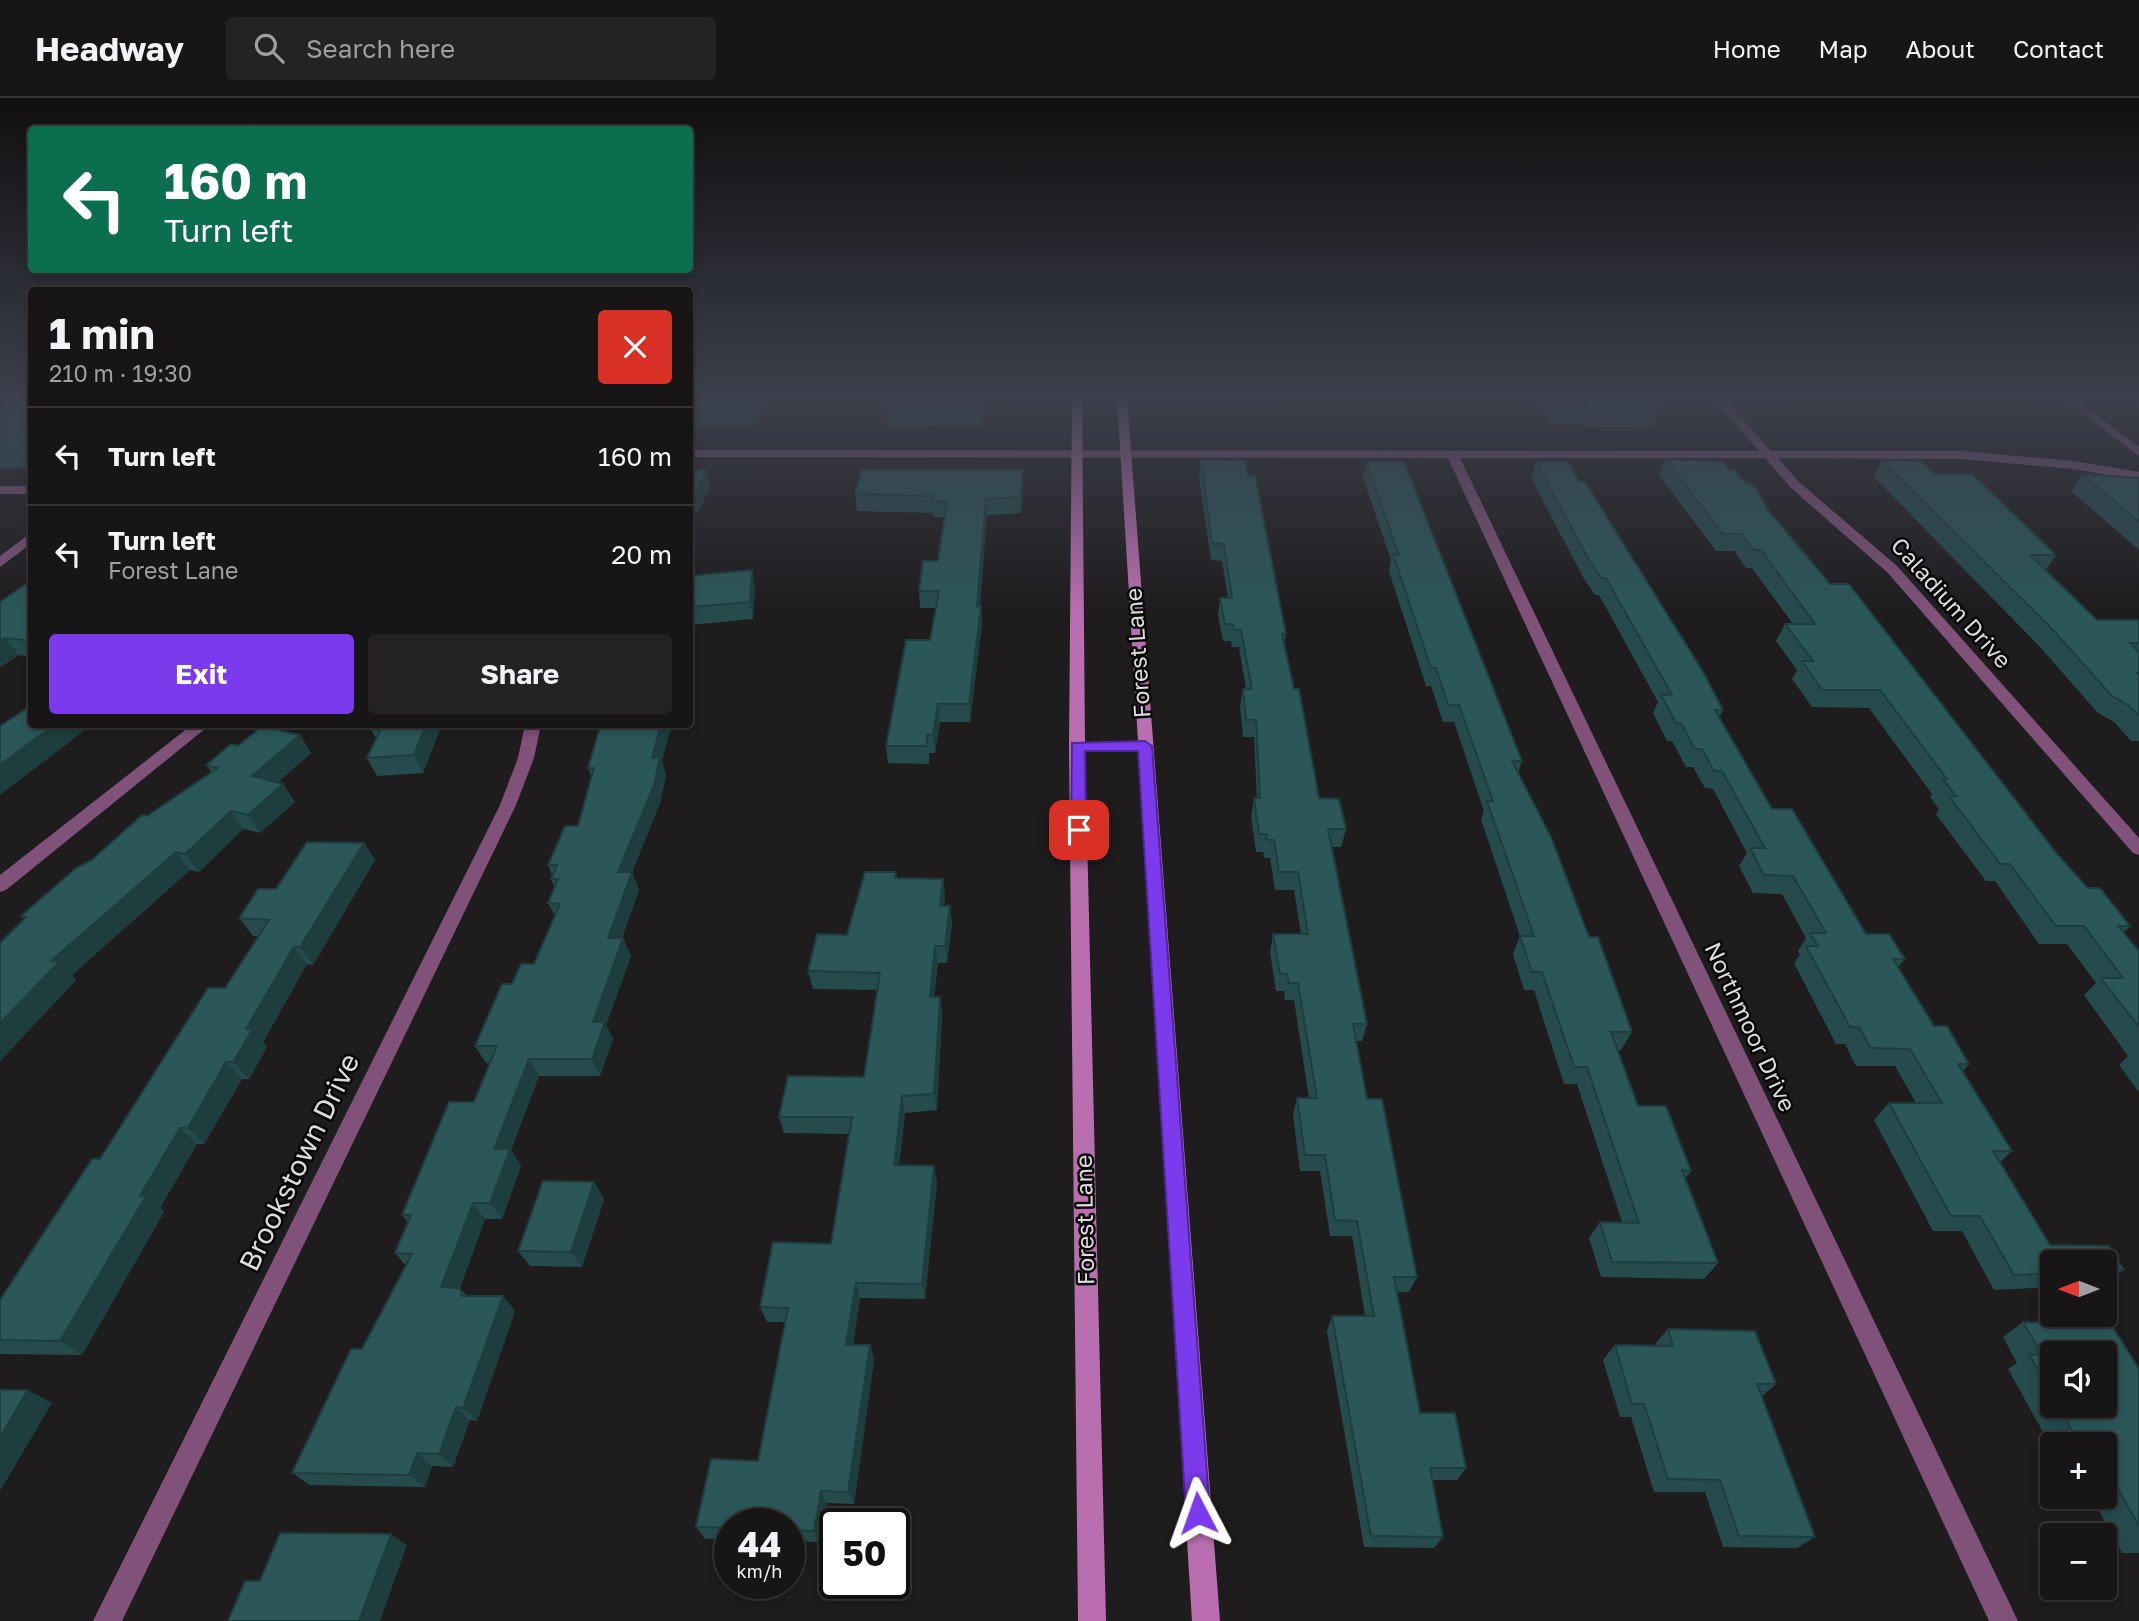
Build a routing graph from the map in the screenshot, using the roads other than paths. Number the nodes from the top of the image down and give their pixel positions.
1 (1077, 469) edge
2 (1126, 469) edge
3 (1459, 469) edge
4 (1781, 469) edge
5 (2097, 469) edge
6 (2139, 476) edge
7 (0, 490) edge
8 (28, 490) edge
9 (28, 539) edge
10 (0, 563) edge
11 (199, 728) edge
12 (532, 728) edge
13 (1145, 746) junction
14 (1077, 747) junction
15 (2139, 849) edge
16 (0, 885) edge
17 (107, 1621) edge
18 (1092, 1621) edge
19 (1206, 1621) edge
20 (2004, 1621) edge

1 - 14 main road, Forest Lane
2 - 13 main road, Forest Lane
3 - 20 street, Northmoor Drive
4 - 15 street, Caladium Drive
5 - 6 street
7 - 8 street
9 - 10 street
11 - 16 street
12 - 17 street, Brookstown Drive
13 - 14 main road
13 - 19 main road, Forest Lane
14 - 18 main road, Forest Lane

